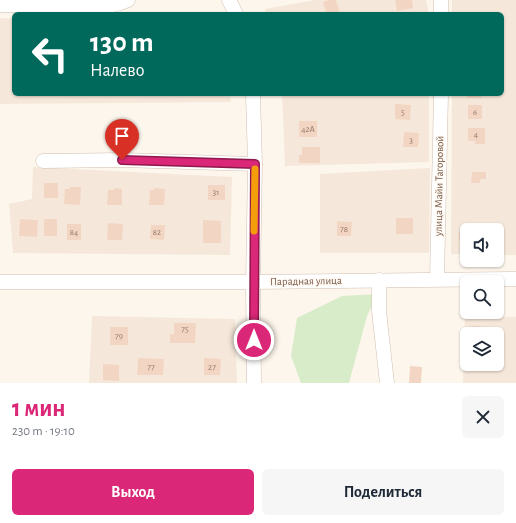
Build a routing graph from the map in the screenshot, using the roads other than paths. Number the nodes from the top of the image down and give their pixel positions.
1 (128, 0) edge
2 (229, 0) edge
3 (441, 0) edge
4 (0, 5) edge
5 (235, 12) edge
6 (441, 12) edge
7 (253, 96) edge
8 (441, 96) edge
9 (43, 161) dead end
10 (255, 164) junction
11 (438, 278) junction
12 (516, 279) edge
13 (379, 280) junction
14 (0, 282) edge
15 (253, 282) junction
16 (254, 383) edge
17 (387, 383) edge

1 - 4 street
2 - 5 street
3 - 6 street
7 - 10 street
8 - 11 street, улица Майи Тагоровой
9 - 10 street
10 - 15 street
11 - 12 street, Парадная улица
11 - 13 street, Парадная улица
13 - 15 street, Парадная улица
13 - 17 street
14 - 15 street, Парадная улица
15 - 16 street

